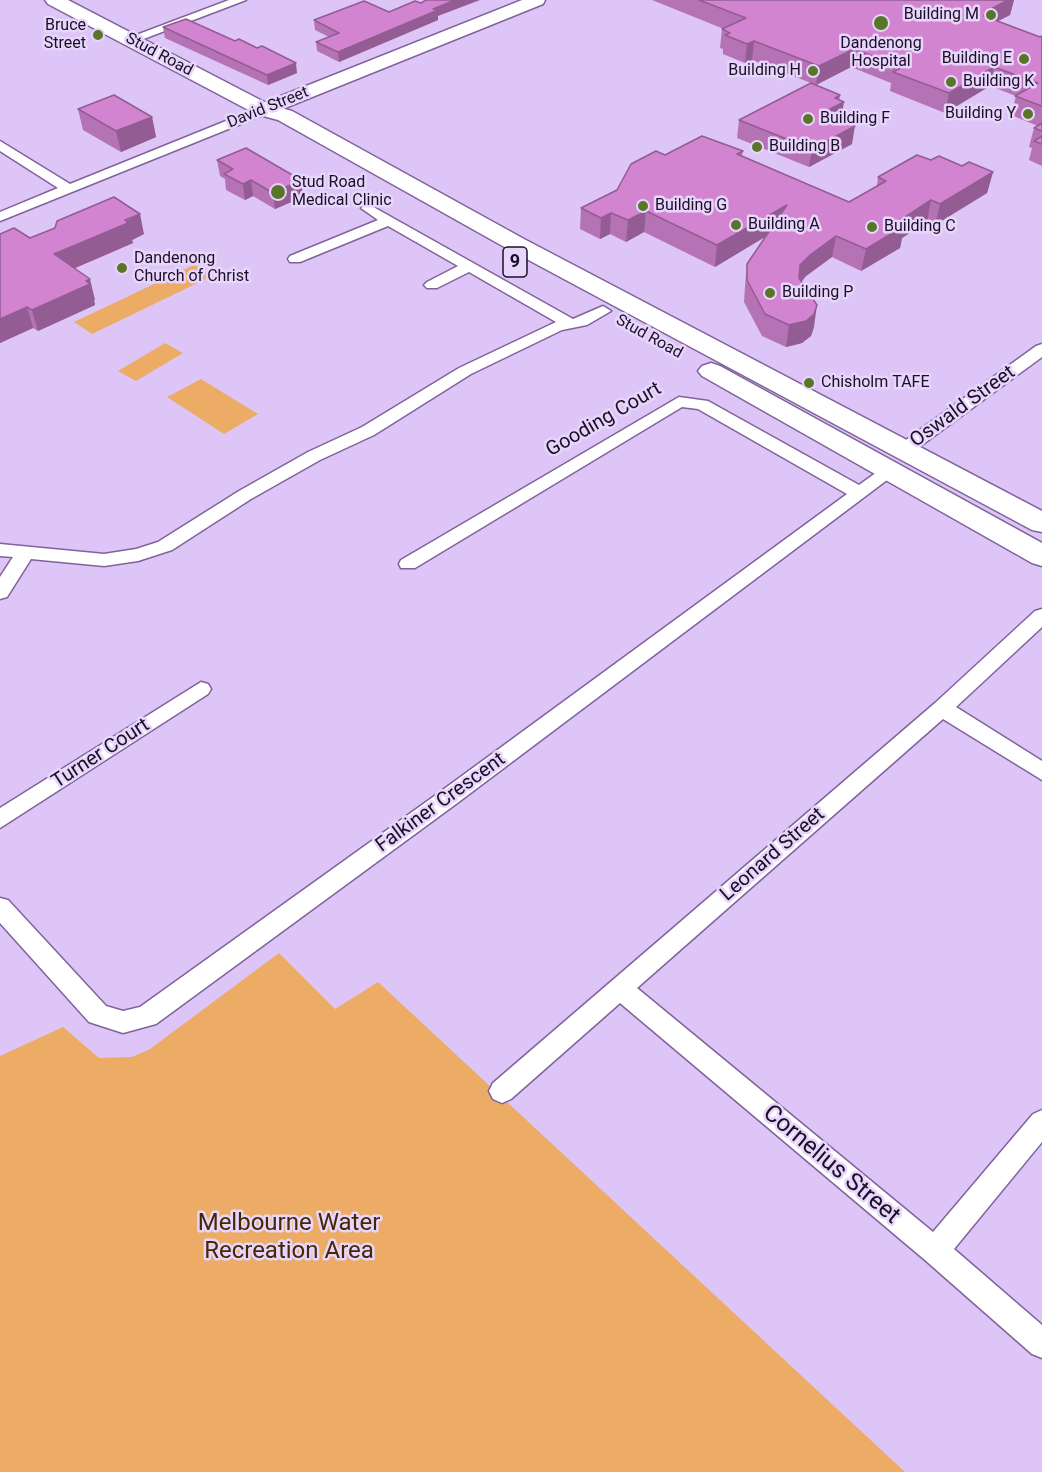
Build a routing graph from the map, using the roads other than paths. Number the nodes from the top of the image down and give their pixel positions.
1 (54, 0) edge
2 (240, 0) edge
3 (537, 0) edge
4 (129, 40) junction
5 (263, 110) junction
6 (0, 146) edge
7 (69, 189) junction
8 (368, 208) dead end
9 (0, 217) edge
10 (388, 220) junction
11 (295, 259) dead end
12 (468, 267) junction
13 (432, 285) dead end
14 (603, 311) junction
15 (569, 323) junction
16 (1042, 349) edge
17 (898, 460) junction
18 (859, 494) junction
19 (1042, 523) edge
20 (0, 550) edge
21 (26, 553) junction
22 (1042, 556) edge
23 (408, 564) dead end
24 (0, 592) edge
25 (1042, 616) edge
26 (201, 689) dead end
27 (942, 708) junction
28 (1042, 772) edge
29 (0, 819) edge
30 (0, 907) edge
31 (619, 988) junction
32 (502, 1091) dead end
33 (1042, 1122) edge
34 (935, 1251) junction
35 (1042, 1344) edge

1 - 4 highway, Stud Road / 9
2 - 4 street
3 - 5 main road, David Street
4 - 5 highway, Stud Road / 9
5 - 7 street, David Street
5 - 14 highway, Stud Road / 9
5 - 17 highway, Stud Road / 9
6 - 7 street
7 - 9 street, David Street
8 - 10 street
10 - 11 street
10 - 12 street
12 - 13 street
12 - 15 street
14 - 15 street
14 - 17 highway, Stud Road / 9
15 - 21 street
16 - 17 street, Oswald Street
17 - 18 street, Falkiner Crescent
17 - 19 highway, Stud Road / 9
17 - 22 highway, Stud Road / 9
18 - 23 street, Gooding Court
18 - 30 street, Falkiner Crescent
20 - 21 street
21 - 24 street
25 - 27 street, Leonard Street
26 - 29 street, Turner Court
27 - 28 street
27 - 31 street, Leonard Street
31 - 32 street, Leonard Street
31 - 34 street, Cornelius Street
33 - 34 street
34 - 35 street, Cornelius Street

